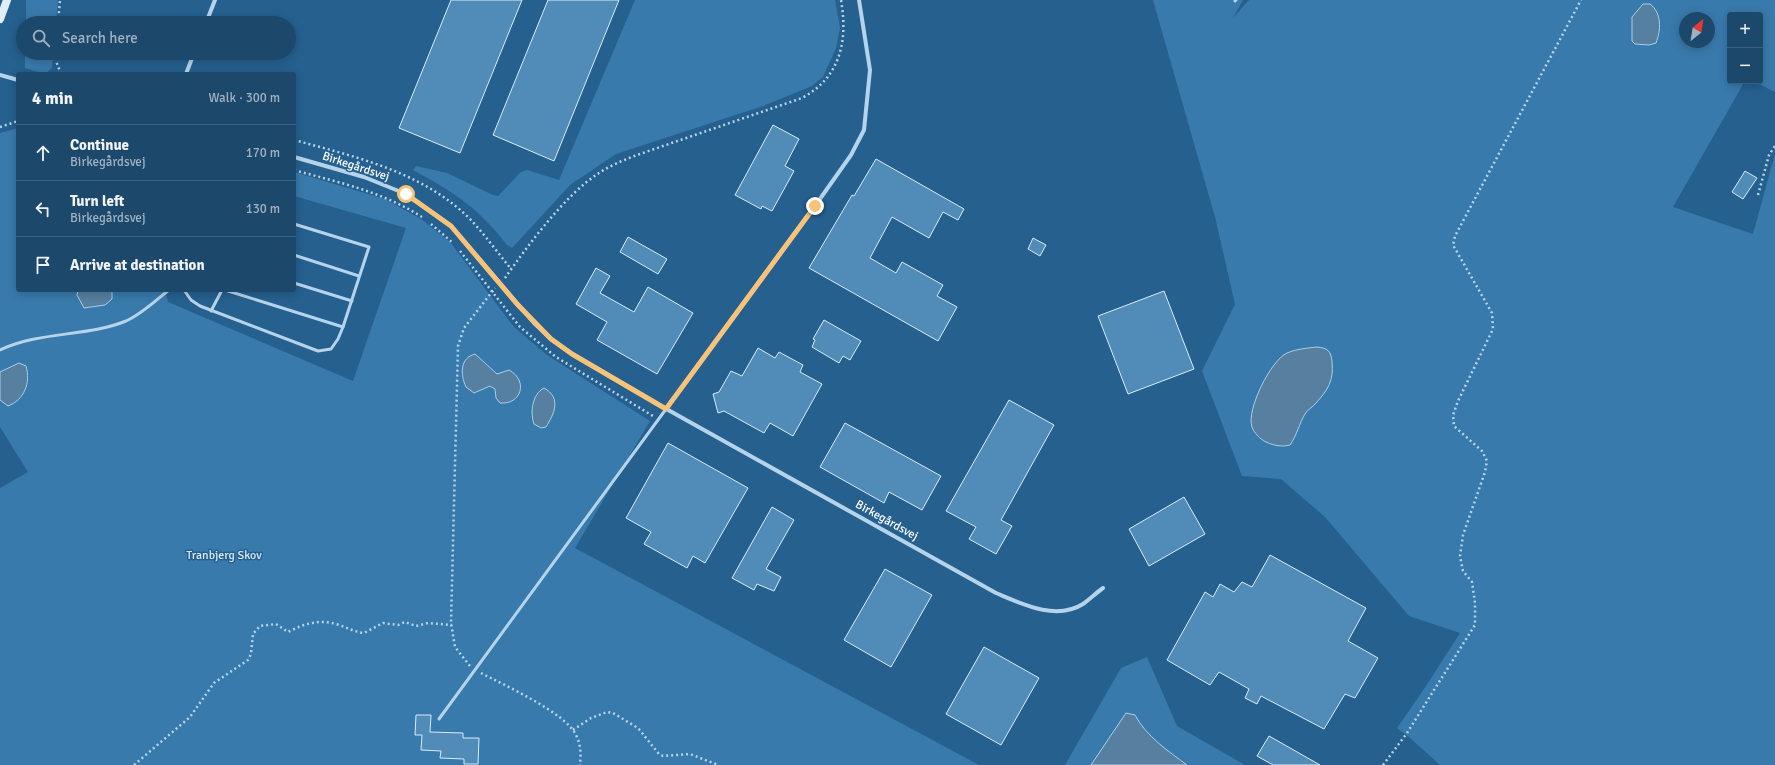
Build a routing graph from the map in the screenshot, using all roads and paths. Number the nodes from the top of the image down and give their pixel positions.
1 (7, 0) edge
2 (60, 0) edge
3 (215, 0) edge
4 (841, 0) edge
5 (859, 0) edge
6 (1581, 0) edge
7 (59, 16) edge
8 (209, 16) edge
9 (0, 19) edge
10 (56, 60) edge
11 (191, 60) edge
12 (60, 72) edge
13 (187, 72) edge
14 (0, 74) edge
15 (16, 79) edge
16 (16, 122) edge
17 (0, 127) edge
18 (1775, 146) edge
19 (296, 159) edge
20 (296, 171) edge
21 (1758, 195) dead end
22 (423, 218) dead end
23 (429, 222) dead end
24 (296, 225) edge
25 (296, 256) edge
26 (359, 276) junction
27 (501, 283) junction
28 (296, 284) edge
29 (492, 291) junction
30 (166, 292) edge
31 (185, 292) edge
32 (223, 292) edge
33 (230, 292) edge
34 (352, 301) junction
35 (211, 310) junction
36 (343, 327) junction
37 (0, 350) edge
38 (666, 409) junction
39 (659, 419) junction
40 (1103, 588) dead end
41 (452, 625) junction
42 (476, 670) junction
43 (439, 719) dead end
44 (573, 730) junction
45 (134, 765) edge
46 (580, 765) edge
47 (718, 765) edge
48 (1383, 765) edge

1 - 9 street
2 - 7 path
3 - 8 street
4 - 27 path
5 - 38 street
6 - 48 path
10 - 12 path
11 - 13 street
14 - 15 street
16 - 17 path
18 - 21 path
19 - 27 street, Birkegårdsvej
20 - 22 path
23 - 29 path
24 - 26 lane
25 - 26 lane
26 - 34 lane
27 - 29 path
27 - 38 street, Birkegårdsvej
28 - 34 lane
29 - 39 path
29 - 41 path
30 - 37 lane
31 - 35 lane
32 - 35 lane
33 - 36 lane
34 - 36 lane
35 - 36 lane
38 - 39 lane
38 - 40 street, Birkegårdsvej
39 - 42 lane
41 - 42 path
41 - 45 path
42 - 43 lane
42 - 44 path
44 - 46 path
44 - 47 path

